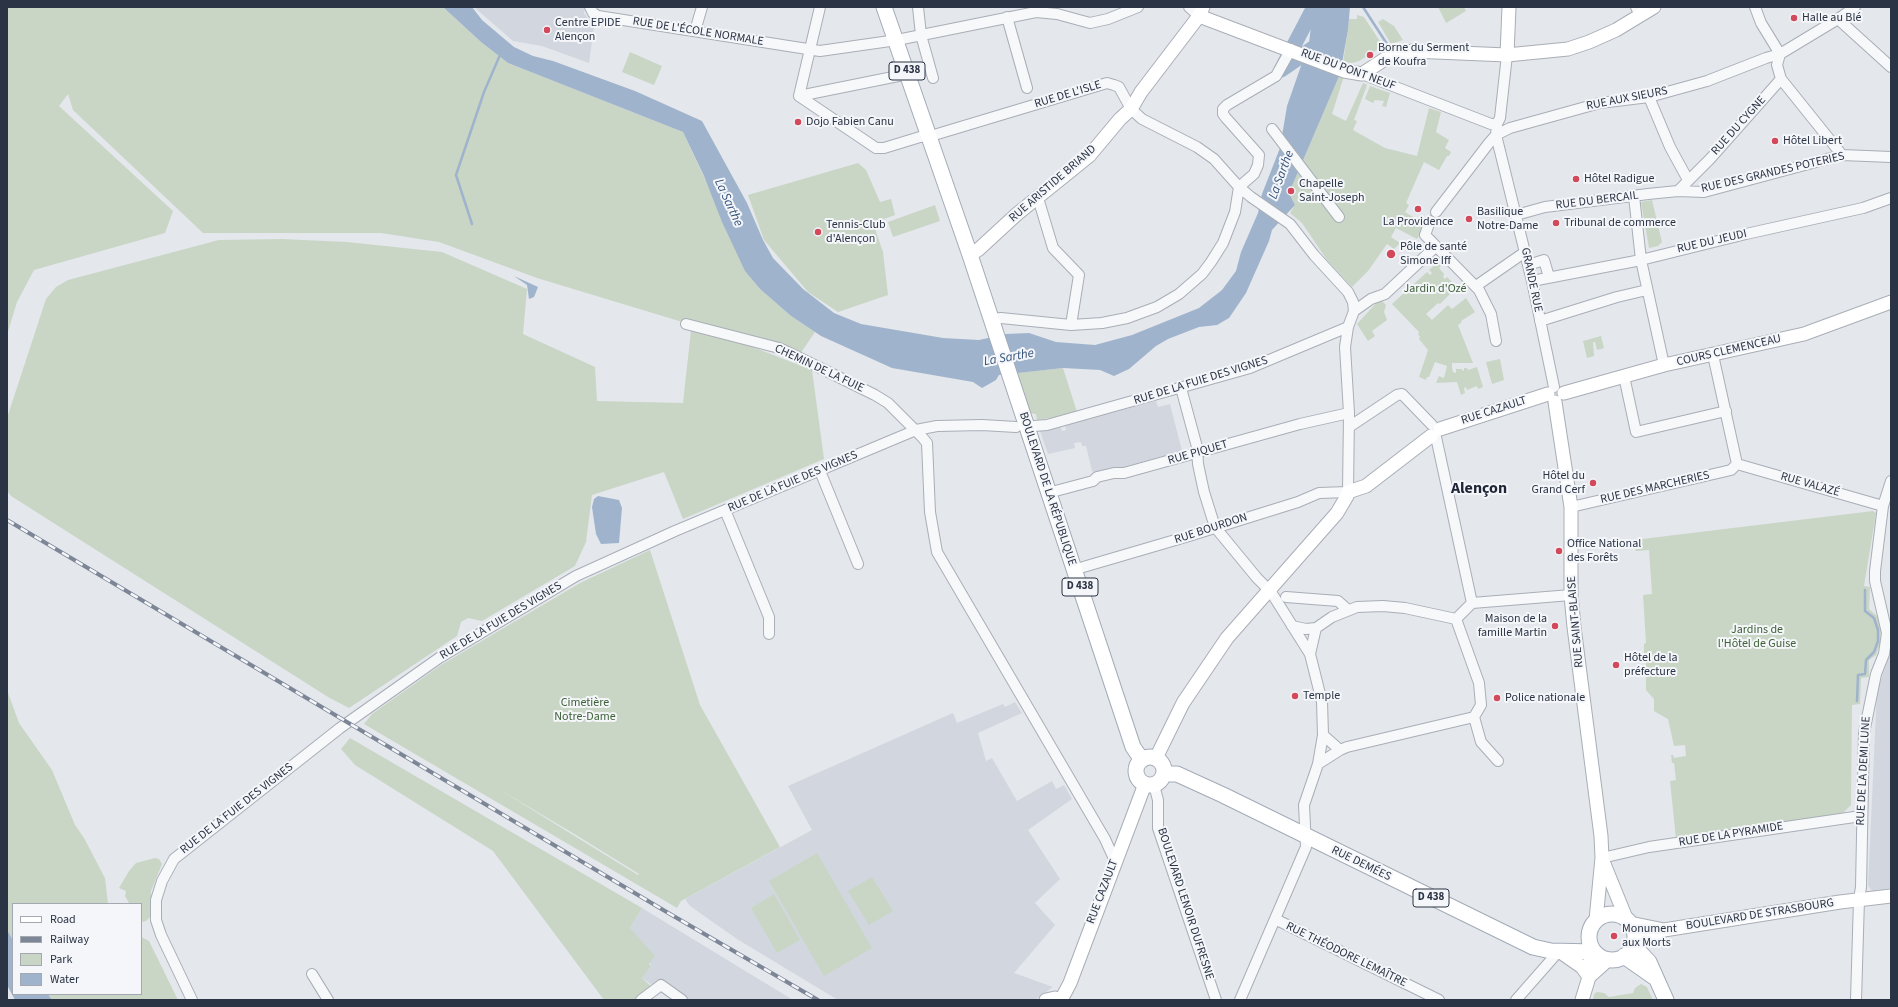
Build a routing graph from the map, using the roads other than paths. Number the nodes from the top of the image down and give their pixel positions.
1 (590, 7) edge
2 (702, 7) edge
3 (820, 7) edge
4 (884, 7) edge
5 (918, 7) edge
6 (1138, 7) edge
7 (1509, 7) edge
8 (1654, 7) edge
9 (1755, 7) edge
10 (1855, 7) edge
11 (1197, 10) edge
12 (1638, 11) edge
13 (1842, 13) edge
14 (1008, 17) junction
15 (695, 31) junction
16 (921, 35) junction
17 (897, 40) junction
18 (810, 50) junction
19 (1296, 51) junction
20 (1780, 54) junction
21 (1507, 55) junction
22 (1891, 67) edge
23 (908, 74) junction
24 (1362, 74) junction
25 (933, 78) dead end
26 (1781, 79) junction
27 (1027, 88) dead end
28 (798, 96) junction
29 (1649, 97) junction
30 (1131, 109) junction
31 (1497, 124) junction
32 (1272, 129) dead end
33 (1496, 135) junction
34 (928, 136) junction
35 (1842, 155) junction
36 (1891, 157) edge
37 (1688, 180) junction
38 (1239, 187) junction
39 (1678, 191) junction
40 (1634, 196) junction
41 (1038, 198) junction
42 (1891, 198) edge
43 (1516, 215) junction
44 (1339, 217) dead end
45 (1434, 248) junction
46 (1525, 252) junction
47 (970, 255) junction
48 (1641, 260) junction
49 (1528, 265) junction
50 (1549, 277) junction
51 (1532, 281) junction
52 (1476, 286) junction
53 (1647, 290) junction
54 (1891, 302) edge
55 (1354, 311) junction
56 (1540, 321) junction
57 (686, 324) dead end
58 (1071, 325) junction
59 (994, 326) junction
60 (1348, 327) junction
61 (1496, 341) dead end
62 (1713, 355) junction
63 (1664, 366) junction
64 (1624, 376) junction
65 (1181, 388) junction
66 (1555, 394) junction
67 (1726, 411) junction
68 (1348, 413) junction
69 (1034, 426) dead end
70 (1016, 427) dead end
71 (1349, 427) junction
72 (916, 430) junction
73 (1435, 432) junction
74 (1197, 453) junction
75 (1737, 464) junction
76 (820, 471) junction
77 (1891, 481) edge
78 (1348, 492) junction
79 (1048, 493) junction
80 (1883, 506) junction
81 (1571, 507) junction
82 (725, 510) junction
83 (1216, 527) junction
84 (858, 564) dead end
85 (1073, 570) junction
86 (1269, 589) junction
87 (1571, 595) junction
88 (1286, 597) dead end
89 (1472, 603) junction
90 (1348, 610) junction
91 (1456, 619) junction
92 (1292, 626) junction
93 (1316, 628) junction
94 (769, 634) dead end
95 (1310, 654) junction
96 (1474, 717) junction
97 (1323, 735) junction
98 (1340, 750) junction
99 (1149, 759) junction
100 (1498, 761) dead end
101 (1318, 764) junction
102 (1154, 781) junction
103 (1861, 816) junction
104 (1306, 837) junction
105 (1105, 839) junction
106 (1123, 840) junction
107 (1602, 858) junction
108 (1115, 861) junction
109 (1891, 896) edge
110 (1859, 899) junction
111 (1275, 920) junction
112 (1596, 920) junction
113 (1628, 920) junction
114 (1664, 930) junction
115 (1589, 933) junction
116 (1634, 943) junction
117 (1559, 951) junction
118 (1606, 955) junction
119 (312, 974) dead end
120 (1589, 977) junction
121 (1656, 978) junction
122 (192, 1000) edge
123 (328, 1000) edge
124 (642, 1000) edge
125 (682, 1000) edge
126 (1046, 1000) edge
127 (1061, 1000) edge
128 (1216, 1000) edge
129 (1240, 1000) edge
130 (1439, 1000) edge
131 (1516, 1000) edge
132 (1582, 1000) edge
133 (1666, 1000) edge
134 (1856, 1000) edge

1 - 15 street, RUE DE L'ÉCOLE NORMALE
2 - 15 street
3 - 18 street
4 - 17 main road, D 438
5 - 16 street
6 - 14 street, RUE DE L'ÉCOLE NORMALE
7 - 21 street, GRANDE RUE
8 - 12 street
9 - 20 street
10 - 13 street, RUE AUX SIEURS
11 - 19 street, RUE DU PONT NEUF
11 - 30 street
12 - 21 street
13 - 20 street, RUE AUX SIEURS
13 - 22 street
14 - 16 street, RUE DE L'ÉCOLE NORMALE
14 - 27 street
15 - 18 street, RUE DE L'ÉCOLE NORMALE
16 - 17 street, RUE DE L'ÉCOLE NORMALE
16 - 25 street
17 - 18 street, RUE DE L'ÉCOLE NORMALE
17 - 23 main road, D 438
18 - 28 street
19 - 24 street, RUE DU PONT NEUF
19 - 38 street
20 - 26 street
20 - 29 street, RUE AUX SIEURS
21 - 24 street
21 - 31 street, GRANDE RUE
23 - 28 street
23 - 34 main road, D 438
24 - 31 street, RUE DU PONT NEUF
26 - 35 street
26 - 37 street, RUE DU CYGNE
28 - 34 street, RUE DE L'ISLE
29 - 33 street, RUE AUX SIEURS
29 - 37 street
30 - 34 street, RUE DE L'ISLE
30 - 38 street
30 - 41 street, RUE ARISTIDE BRIAND
31 - 33 street, GRANDE RUE
32 - 44 street
33 - 43 street, GRANDE RUE
33 - 45 street
34 - 47 main road, D 438
35 - 36 street, RUE DES GRANDES POTERIES
35 - 39 street, RUE DES GRANDES POTERIES
37 - 39 street, RUE DU CYGNE
38 - 55 street
38 - 58 street
39 - 40 street, RUE DU BERCAIL
40 - 43 street, RUE DU BERCAIL
40 - 48 street
41 - 47 street, RUE ARISTIDE BRIAND
41 - 58 street
42 - 48 street, RUE DU JEUDI
43 - 46 street, GRANDE RUE
45 - 52 street
45 - 55 street
46 - 49 street, GRANDE RUE
46 - 52 street
47 - 59 main road, D 438
48 - 50 street, RUE DU JEUDI
48 - 53 street
49 - 50 street
49 - 51 street, GRANDE RUE
50 - 51 street, RUE DU JEUDI
51 - 56 street, GRANDE RUE
52 - 61 street
53 - 56 street
53 - 63 street
54 - 62 street, COURS CLEMENCEAU
55 - 60 street
56 - 66 street, GRANDE RUE
57 - 72 street, CHEMIN DE LA FUIE
58 - 59 street
59 - 79 main road, BOULEVARD DE LA RÉPUBLIQUE / D 438
60 - 65 street, RUE DE LA FUIE DES VIGNES
60 - 68 street
62 - 63 street, COURS CLEMENCEAU
62 - 67 street
63 - 64 street, COURS CLEMENCEAU
64 - 66 street, COURS CLEMENCEAU
64 - 67 street
65 - 69 street, RUE DE LA FUIE DES VIGNES
65 - 74 street
66 - 73 street, RUE CAZAULT
66 - 81 street, RUE SAINT-BLAISE
67 - 75 street
68 - 71 street
68 - 74 street, RUE PIQUET
70 - 72 street, RUE DE LA FUIE DES VIGNES
71 - 73 street
71 - 78 street
72 - 76 street, RUE DE LA FUIE DES VIGNES
72 - 105 street, CHEMIN DE LA FUIE
73 - 78 street, RUE CAZAULT
73 - 89 street
74 - 79 street, RUE PIQUET
74 - 83 street
75 - 80 street, RUE VALAZÉ
75 - 81 street, RUE DES MARCHERIES
76 - 82 street, RUE DE LA FUIE DES VIGNES
76 - 84 street
77 - 80 street, RUE DE LA DEMI LUNE
78 - 83 street, RUE BOURDON
78 - 86 street
79 - 85 main road, BOULEVARD DE LA RÉPUBLIQUE / D 438
80 - 103 street, RUE DE LA DEMI LUNE
81 - 87 street, RUE SAINT-BLAISE
82 - 94 street
82 - 122 street, RUE DE LA FUIE DES VIGNES
83 - 85 street, RUE BOURDON
83 - 86 street
85 - 99 main road, BOULEVARD DE LA RÉPUBLIQUE / D 438
86 - 92 street
86 - 99 street
87 - 89 street
87 - 107 street, RUE SAINT-BLAISE
88 - 90 street
89 - 91 street
90 - 91 street
90 - 93 street
91 - 96 street
92 - 93 street
92 - 95 street
93 - 95 street
95 - 97 street
96 - 98 street
96 - 100 street
97 - 98 street
97 - 101 street
98 - 101 street
99 - 102 main road, BOULEVARD DE LA RÉPUBLIQUE
99 - 102 main road
101 - 104 street
102 - 104 main road, RUE DEMÉES / D 438
102 - 106 street, RUE CAZAULT
102 - 128 street, BOULEVARD LENOIR DUFRESNE
103 - 107 street, RUE DE LA PYRAMIDE
103 - 110 street, RUE DE LA DEMI LUNE
104 - 111 street
104 - 117 main road, RUE DEMÉES / D 438
105 - 106 street
105 - 108 street, CHEMIN DE LA FUIE
106 - 108 street, RUE CAZAULT
107 - 112 street, RUE SAINT-BLAISE
107 - 113 street
108 - 127 street, RUE CAZAULT
109 - 110 street, BOULEVARD DE STRASBOURG
110 - 114 street, BOULEVARD DE STRASBOURG
110 - 134 street, RUE DE LA DEMI LUNE
111 - 129 street
111 - 130 street, RUE THÉODORE LEMAÎTRE
112 - 113 main road
112 - 115 main road
113 - 114 street, BOULEVARD DE STRASBOURG
113 - 116 main road
114 - 116 street
115 - 117 main road
115 - 118 main road
116 - 118 main road
116 - 121 main road
117 - 118 main road, RUE DEMÉES
117 - 120 street
117 - 131 street
118 - 120 street
118 - 121 main road
119 - 123 street
120 - 132 street
121 - 133 main road
124 - 125 street
126 - 127 street, RUE CAZAULT

